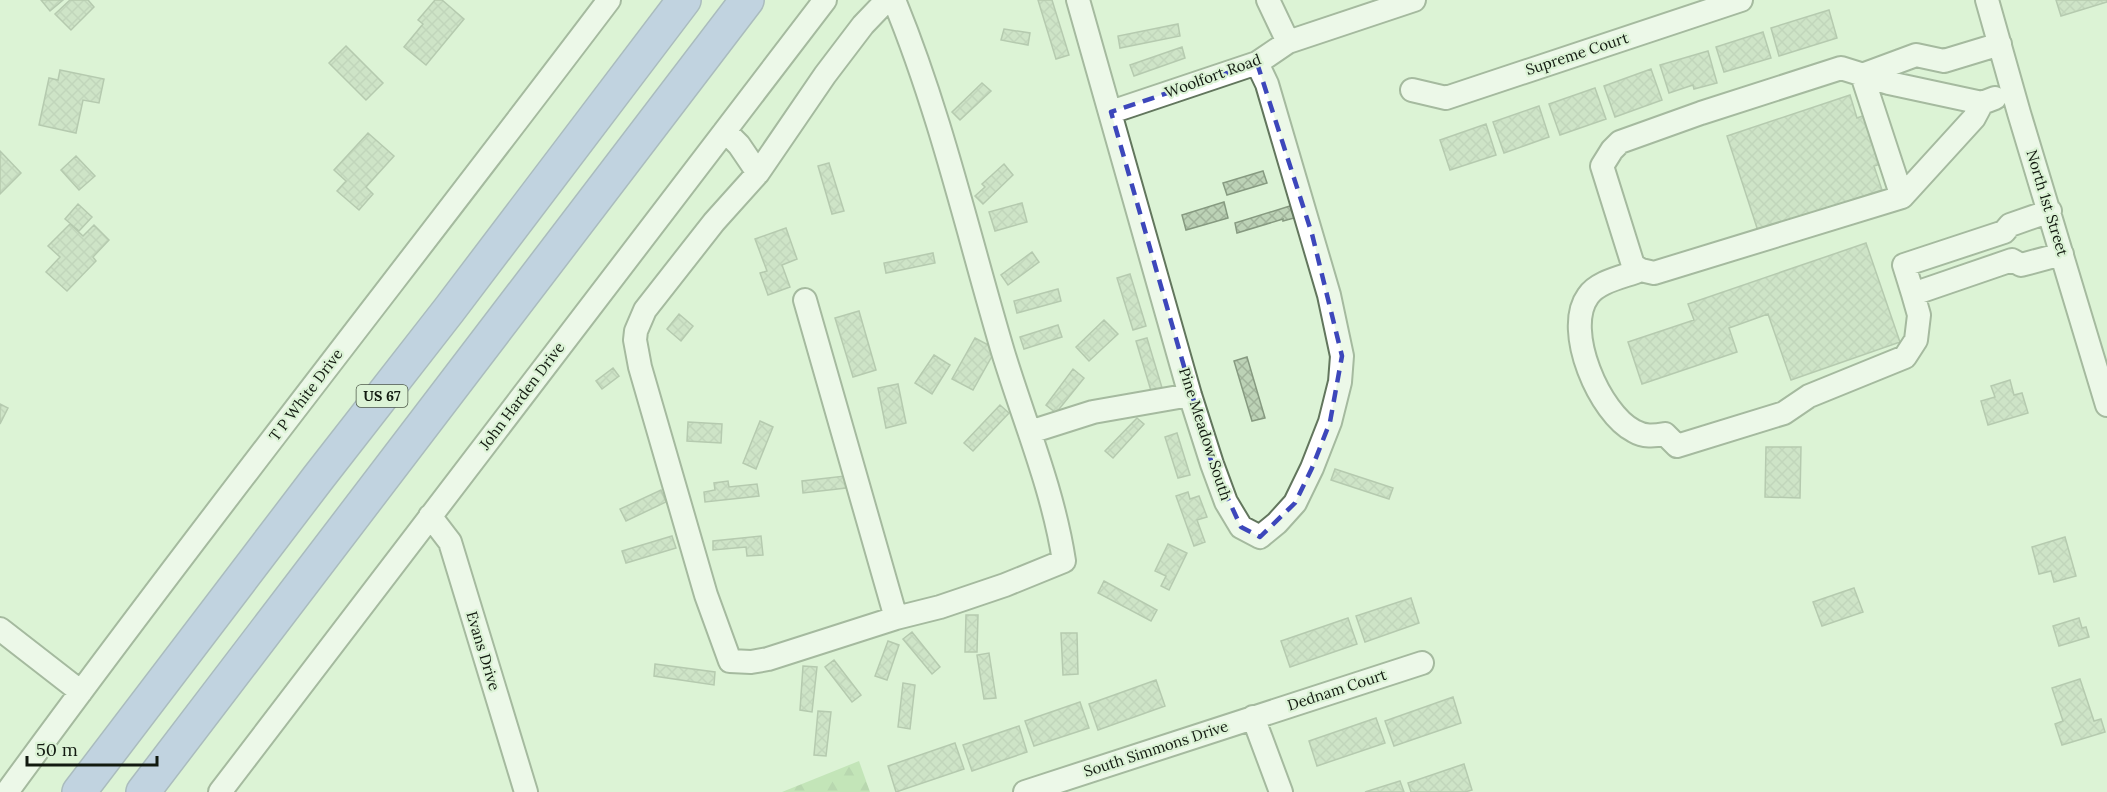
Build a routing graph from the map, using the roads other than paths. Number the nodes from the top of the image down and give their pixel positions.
1 (609, 0) edge
2 (684, 0) edge
3 (747, 0) edge
4 (825, 0) edge
5 (886, 0) edge
6 (894, 0) edge
7 (1078, 0) edge
8 (1268, 0) edge
9 (1414, 0) edge
10 (1742, 0) edge
11 (1988, 0) edge
12 (1288, 42) junction
13 (2000, 44) junction
14 (1257, 63) junction
15 (1862, 75) junction
16 (1412, 90) dead end
17 (2013, 90) junction
18 (1982, 103) junction
19 (1111, 112) junction
20 (725, 131) junction
21 (758, 173) junction
22 (1902, 197) junction
23 (2050, 212) junction
24 (2062, 254) junction
25 (1641, 270) junction
26 (1913, 294) junction
27 (805, 300) dead end
28 (1190, 395) junction
29 (2107, 405) edge
30 (1030, 432) junction
31 (430, 516) junction
32 (896, 618) junction
33 (0, 629) edge
34 (1422, 663) dead end
35 (81, 692) junction
36 (1253, 717) junction
37 (7, 792) edge
38 (79, 792) edge
39 (143, 792) edge
40 (220, 792) edge
41 (526, 792) edge
42 (1025, 792) edge
43 (1281, 792) edge

1 - 35 street, T P White Drive
2 - 38 highway, US 67
3 - 39 highway
4 - 20 street, John Harden Drive
5 - 21 street
6 - 30 street
7 - 19 street, Pine Meadow South
8 - 12 street
9 - 12 street, Woolfort Road
10 - 16 street, Supreme Court
11 - 13 street, North 1st Street
12 - 14 street, Woolfort Road
13 - 15 street
13 - 17 street, North 1st Street
14 - 19 street, Woolfort Road
14 - 28 street, Pine Meadow South
15 - 18 street
15 - 22 street
15 - 25 street
17 - 18 street
17 - 23 street, North 1st Street
18 - 22 street
19 - 28 street, Pine Meadow South
20 - 21 street
20 - 31 street, John Harden Drive
21 - 32 street
22 - 25 street
23 - 24 street, North 1st Street
23 - 26 street
24 - 26 street
24 - 29 street, North 1st Street
25 - 26 street
27 - 32 street
28 - 30 street
30 - 32 street
31 - 40 street, John Harden Drive
31 - 41 street, Evans Drive
33 - 35 street
34 - 36 street, Dednam Court
35 - 37 street, T P White Drive
36 - 42 street, South Simmons Drive
36 - 43 street

